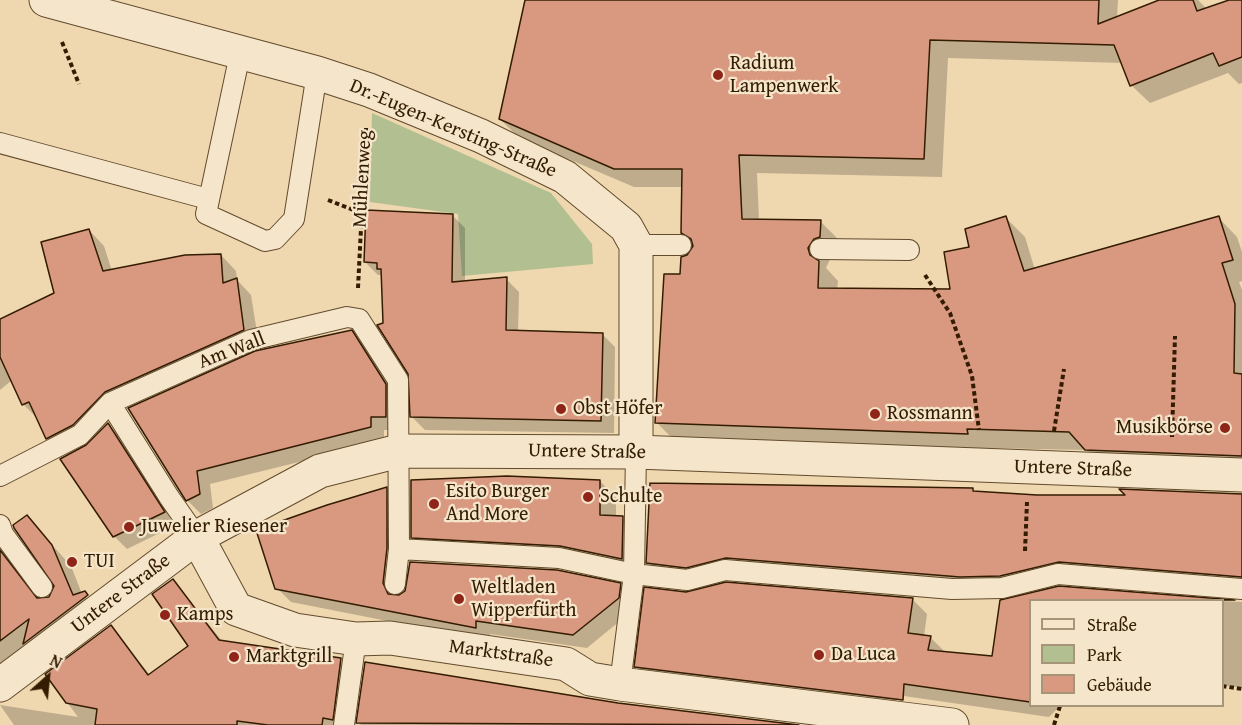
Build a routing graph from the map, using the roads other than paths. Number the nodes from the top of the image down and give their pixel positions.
1 (46, 0) edge
2 (240, 54) junction
3 (317, 73) junction
4 (0, 143) edge
5 (208, 199) junction
6 (636, 244) junction
7 (681, 245) dead end
8 (820, 249) dead end
9 (909, 250) road end
10 (110, 403) junction
11 (399, 451) junction
12 (636, 452) junction
13 (1242, 475) edge
14 (0, 476) edge
15 (0, 525) edge
16 (198, 537) junction
17 (399, 549) junction
18 (634, 573) junction
19 (395, 584) dead end
20 (42, 587) dead end
21 (1242, 589) edge
22 (356, 639) junction
23 (620, 684) junction
24 (0, 685) edge
25 (906, 721) edge
26 (344, 725) edge
27 (952, 725) edge

1 - 2 street, Dr.-Eugen-Kersting-Straße
2 - 3 street, Dr.-Eugen-Kersting-Straße
2 - 5 lane
3 - 5 lane
3 - 6 street, Dr.-Eugen-Kersting-Straße
4 - 5 lane
6 - 7 lane
6 - 12 street
8 - 9 lane
10 - 11 lane, Am Wall
10 - 14 lane, Am Wall
10 - 16 lane
11 - 12 street, Untere Straße
11 - 16 street, Untere Straße
11 - 17 lane
12 - 13 street, Untere Straße
12 - 18 lane
15 - 20 lane
16 - 22 street, Marktstraße
16 - 24 street, Untere Straße
17 - 18 lane
17 - 19 lane
18 - 21 lane
18 - 23 lane
22 - 23 street, Marktstraße
22 - 26 lane
23 - 25 street, Marktstraße
25 - 27 street, Marktstraße

